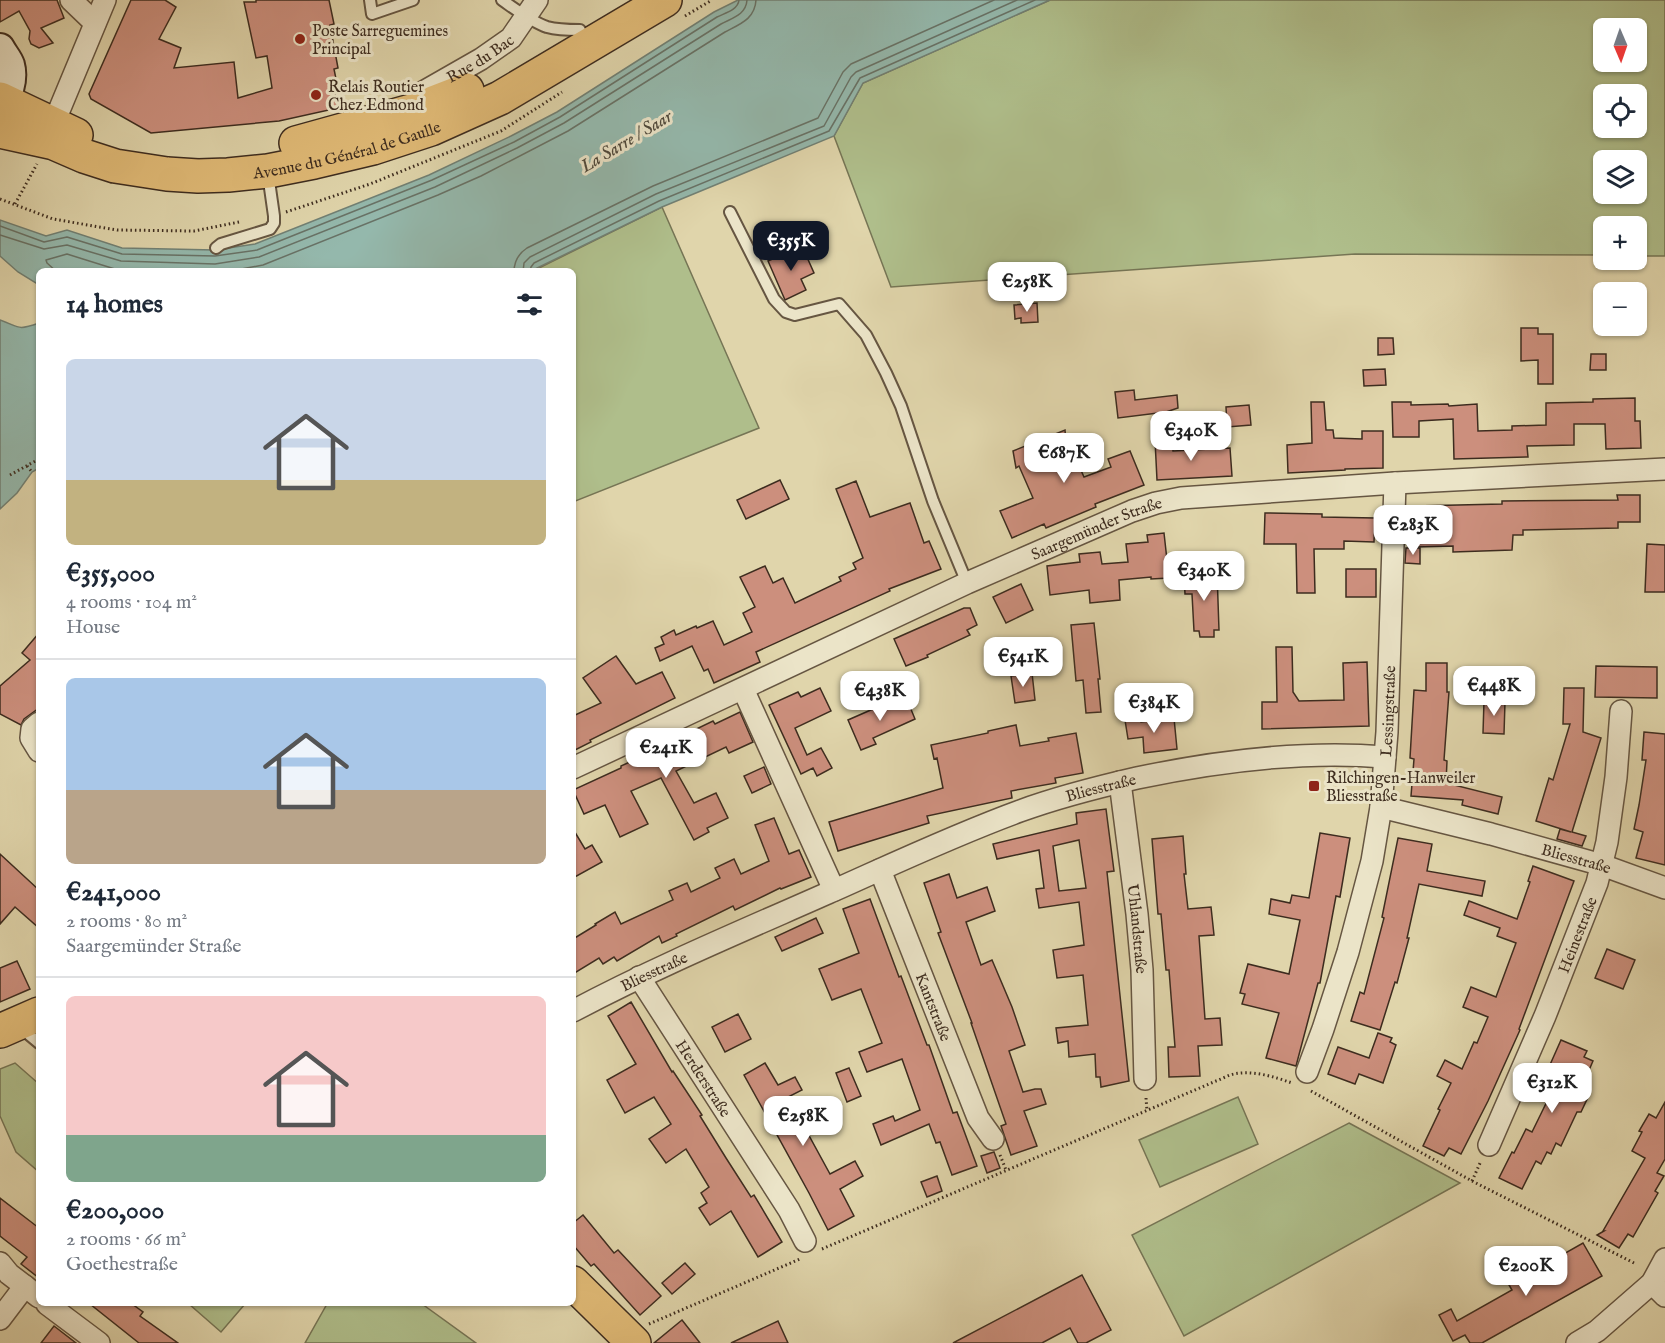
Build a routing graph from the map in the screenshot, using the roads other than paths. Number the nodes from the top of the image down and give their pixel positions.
1 (71, 0) edge
2 (105, 0) edge
3 (370, 0) edge
4 (413, 0) edge
5 (502, 0) edge
6 (621, 0) edge
7 (665, 0) edge
8 (532, 8) edge
9 (95, 23) junction
10 (580, 30) junction
11 (0, 48) edge
12 (1, 110) edge
13 (53, 125) junction
14 (342, 132) junction
15 (268, 171) junction
16 (730, 212) dead end
17 (216, 248) dead end
18 (1665, 469) edge
19 (1395, 483) junction
20 (967, 584) junction
21 (743, 688) junction
22 (1622, 711) dead end
23 (36, 726) edge
24 (36, 745) edge
25 (1385, 757) junction
26 (576, 767) edge
27 (1120, 782) junction
28 (1382, 807) junction
29 (1602, 865) junction
30 (880, 870) junction
31 (1665, 888) edge
32 (834, 890) junction
33 (639, 977) junction
34 (576, 1009) edge
35 (1145, 1078) dead end
36 (1301, 1081) road end
37 (993, 1139) dead end
38 (1488, 1144) dead end
39 (806, 1251) road end
40 (1665, 1259) edge
41 (0, 1263) edge
42 (576, 1285) edge
43 (1659, 1289) edge
44 (32, 1292) edge
45 (50, 1306) edge
46 (0, 1318) edge
47 (641, 1334) edge
48 (99, 1343) edge
49 (1577, 1343) edge

1 - 9 street
2 - 9 street
3 - 4 lane
5 - 8 lane
6 - 10 main road, Avenue du Général de Gaulle
7 - 15 main road, Avenue du Général de Gaulle
8 - 10 lane
8 - 14 street, Rue du Bac
9 - 13 street
10 - 14 main road, Avenue du Général de Gaulle
11 - 12 street
12 - 13 main road, Avenue du Général de Gaulle
12 - 15 main road, Avenue du Général de Gaulle
13 - 14 main road, Avenue du Général de Gaulle
15 - 17 lane
16 - 20 lane
18 - 19 street, Saargemünder Straße
19 - 20 street, Saargemünder Straße
19 - 25 street, Lessingstraße
20 - 21 street, Saargemünder Straße
21 - 26 street, Saargemünder Straße
21 - 32 street
22 - 29 street, Heinestraße
23 - 24 street
25 - 27 street, Bliesstraße
25 - 28 street, Lessingstraße
27 - 30 street, Bliesstraße
27 - 35 street, Uhlandstraße
28 - 29 street, Bliesstraße
28 - 36 street, Lessingstraße
29 - 31 street, Bliesstraße
29 - 38 street, Heinestraße
30 - 32 street, Bliesstraße
30 - 37 street, Kantstraße
32 - 33 street, Bliesstraße
33 - 34 street, Bliesstraße
33 - 39 street, Herderstraße
40 - 43 street
41 - 44 street
42 - 47 main road
43 - 49 street
44 - 46 street
45 - 48 street

